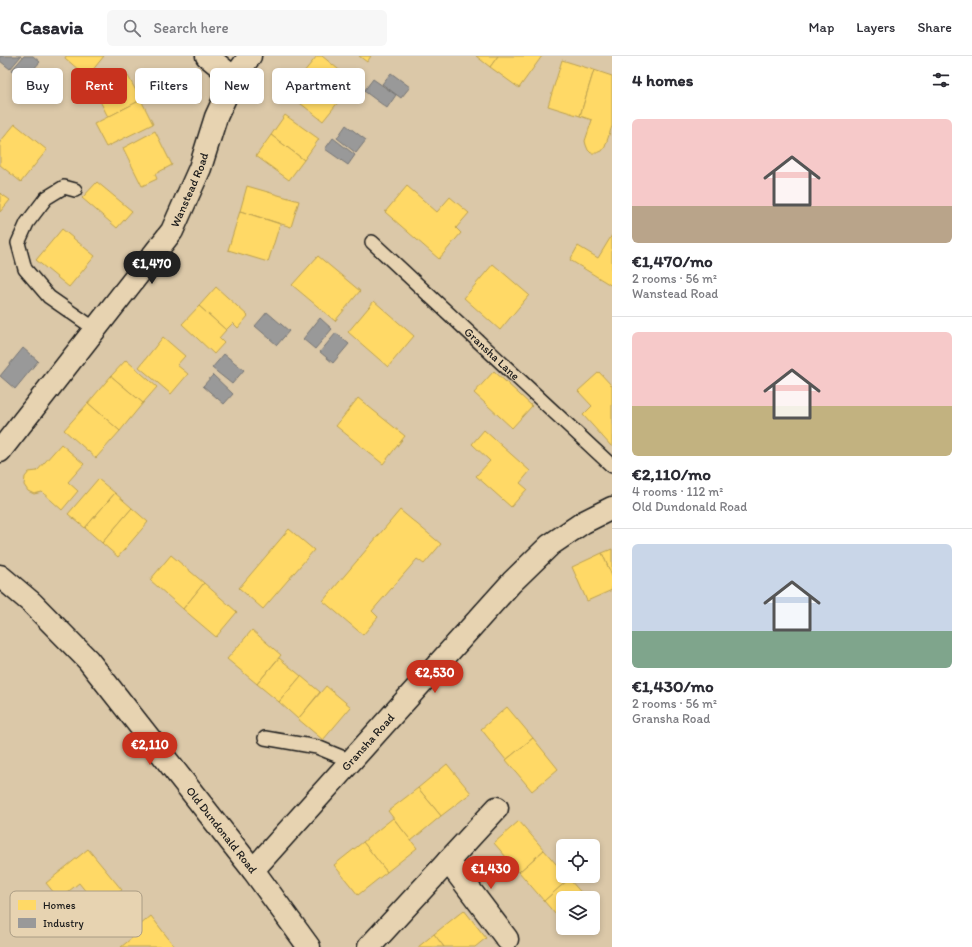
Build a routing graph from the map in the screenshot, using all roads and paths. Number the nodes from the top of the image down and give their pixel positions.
1 (207, 56) edge
2 (250, 56) edge
3 (222, 68) edge
4 (241, 68) edge
5 (222, 104) edge
6 (75, 190) dead end
7 (372, 242) dead end
8 (95, 329) junction
9 (0, 451) edge
10 (612, 466) edge
11 (612, 508) edge
12 (0, 576) edge
13 (265, 738) dead end
14 (351, 761) junction
15 (497, 808) dead end
16 (448, 861) junction
17 (253, 870) junction
18 (507, 940) dead end
19 (309, 947) edge
20 (369, 947) edge

1 - 3 street
2 - 4 street, Wanstead Road
5 - 8 street, Wanstead Road
6 - 8 lane
7 - 10 lane, Gransha Lane
8 - 9 street, Wanstead Road
11 - 14 street, Gransha Road
12 - 17 street, Old Dundonald Road
13 - 14 lane
14 - 17 street, Gransha Road
15 - 16 street
16 - 18 street
16 - 20 street
17 - 19 street, Old Dundonald Road

